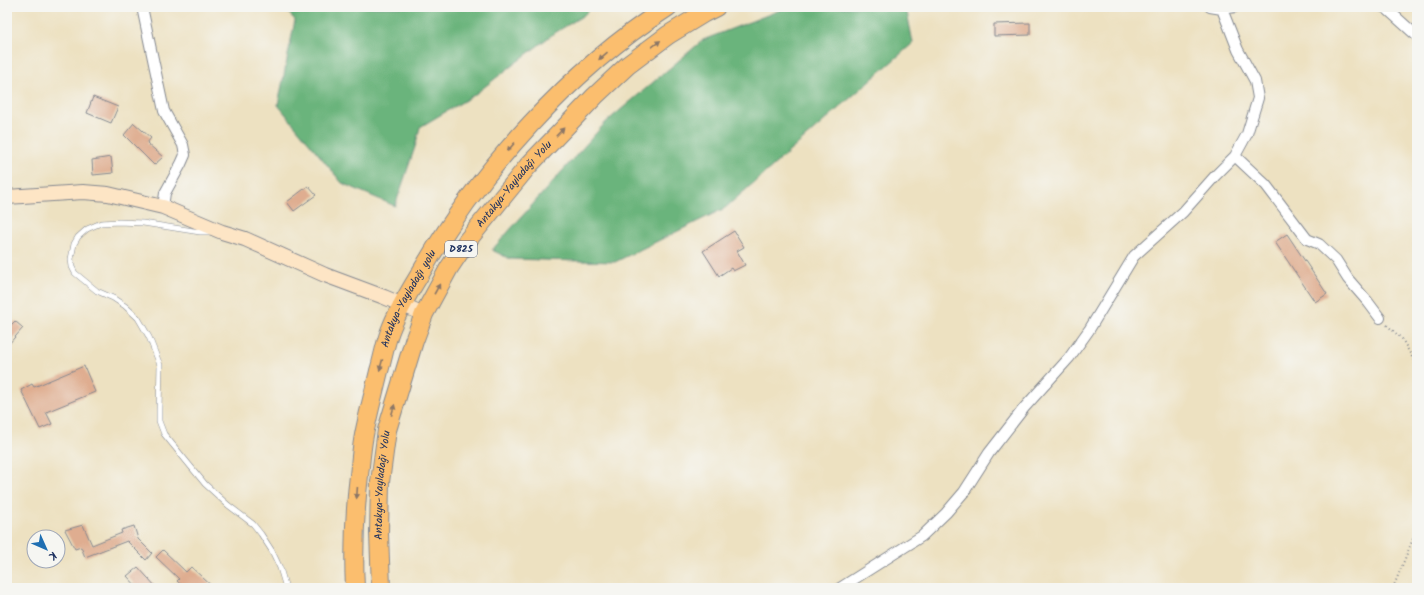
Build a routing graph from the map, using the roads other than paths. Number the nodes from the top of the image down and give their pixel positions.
1 (142, 7) edge
2 (668, 7) edge
3 (716, 7) edge
4 (1210, 7) edge
5 (1235, 7) edge
6 (1383, 7) edge
7 (1222, 9) junction
8 (1417, 36) edge
9 (1235, 156) junction
10 (7, 197) edge
11 (163, 207) junction
12 (222, 232) junction
13 (403, 305) junction
14 (424, 314) junction
15 (1380, 318) road end
16 (286, 588) edge
17 (355, 588) edge
18 (381, 588) edge
19 (840, 588) edge

1 - 11 street
2 -> 13 highway, Antakya-Yayladağı yolu / D825
14 -> 3 highway, Antakya-Yayladağı Yolu / D825
4 - 7 street
5 - 7 street
6 - 8 street
7 - 9 street
9 - 15 street
9 - 19 street
10 - 11 street
11 - 12 street
12 - 13 street
12 - 16 lane
13 - 14 street
13 -> 17 highway, Antakya-Yayladağı yolu / D825
18 -> 14 highway, Antakya-Yayladağı Yolu / D825

